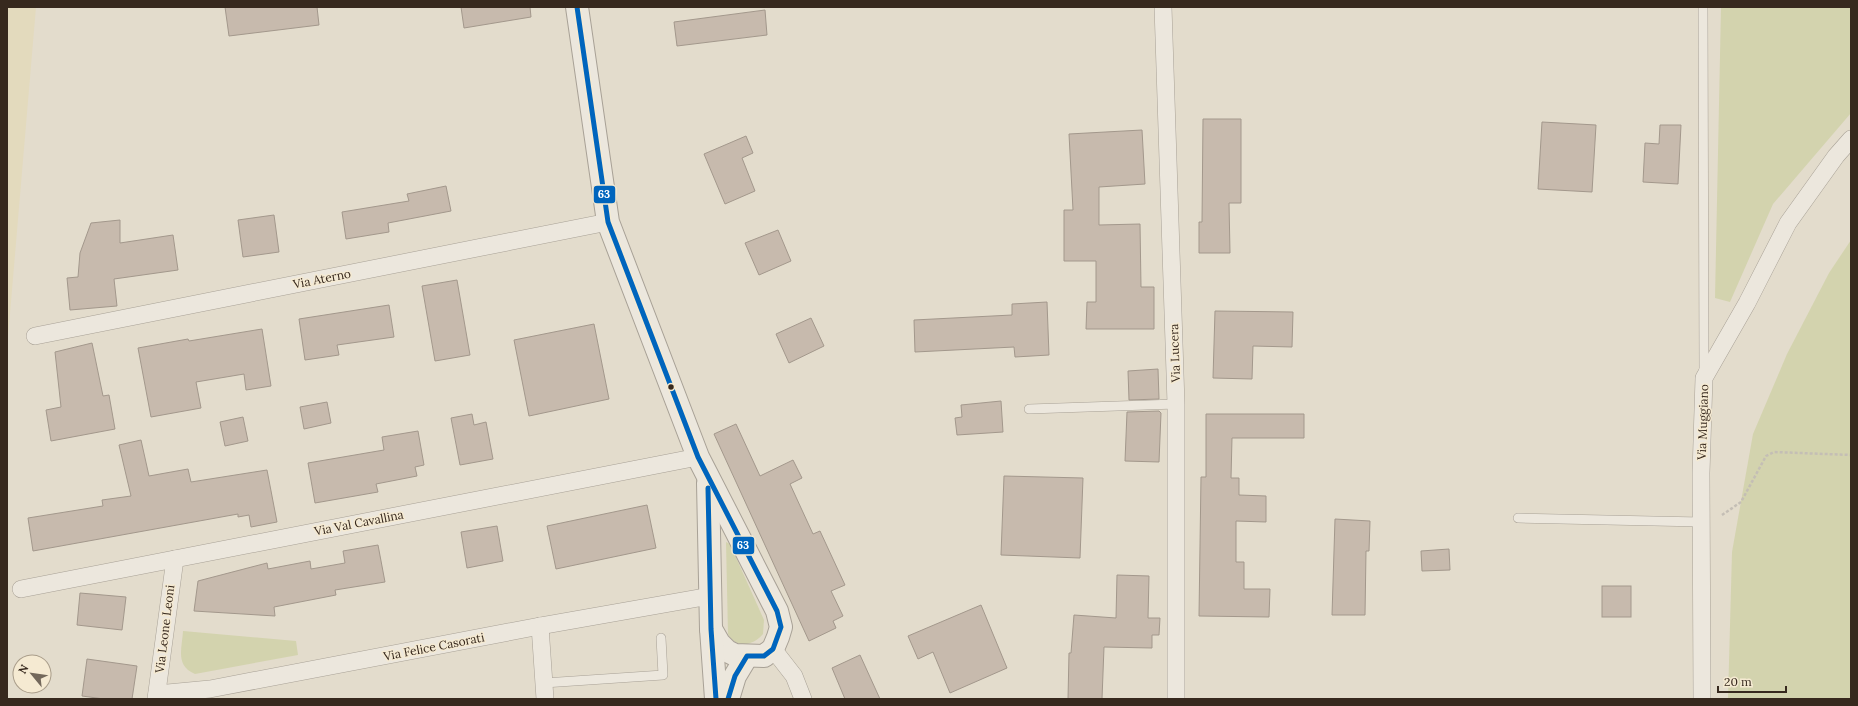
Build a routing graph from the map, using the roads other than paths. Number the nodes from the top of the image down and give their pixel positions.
1 (577, 7) edge
2 (1163, 7) edge
3 (1703, 7) edge
4 (1851, 139) edge
5 (608, 222) junction
6 (35, 336) dead end
7 (1704, 378) junction
8 (1176, 404) junction
9 (1029, 409) dead end
10 (698, 457) junction
11 (707, 478) junction
12 (1518, 518) dead end
13 (1701, 522) junction
14 (175, 559) junction
15 (21, 589) dead end
16 (710, 596) junction
17 (540, 626) junction
18 (711, 629) junction
19 (661, 638) dead end
20 (773, 649) junction
21 (747, 656) junction
22 (545, 691) edge
23 (210, 694) edge
24 (157, 697) edge
25 (716, 699) edge
26 (728, 699) edge
27 (803, 699) edge
28 (1176, 699) edge
29 (1702, 699) edge

1 - 5 street
2 - 8 street, Via Lucera
3 - 7 lane
4 - 7 street, Via Muggiano
5 - 6 street, Via Aterno
5 - 10 street
7 - 13 street, Via Muggiano
8 - 9 lane
8 - 28 street, Via Lucera
10 - 11 street
10 - 14 street, Via Val Cavallina
11 - 16 street
11 - 20 street
12 - 13 lane
13 - 29 street, Via Muggiano
14 - 15 street, Via Val Cavallina
14 - 24 street, Via Leone Leoni
16 - 17 street, Via Felice Casorati
16 - 18 street
17 - 22 street
17 - 23 street, Via Felice Casorati
18 - 21 street
18 - 25 street
19 - 22 lane
20 - 21 street
20 - 27 street
21 - 26 street
23 - 24 street, Via Felice Casorati

